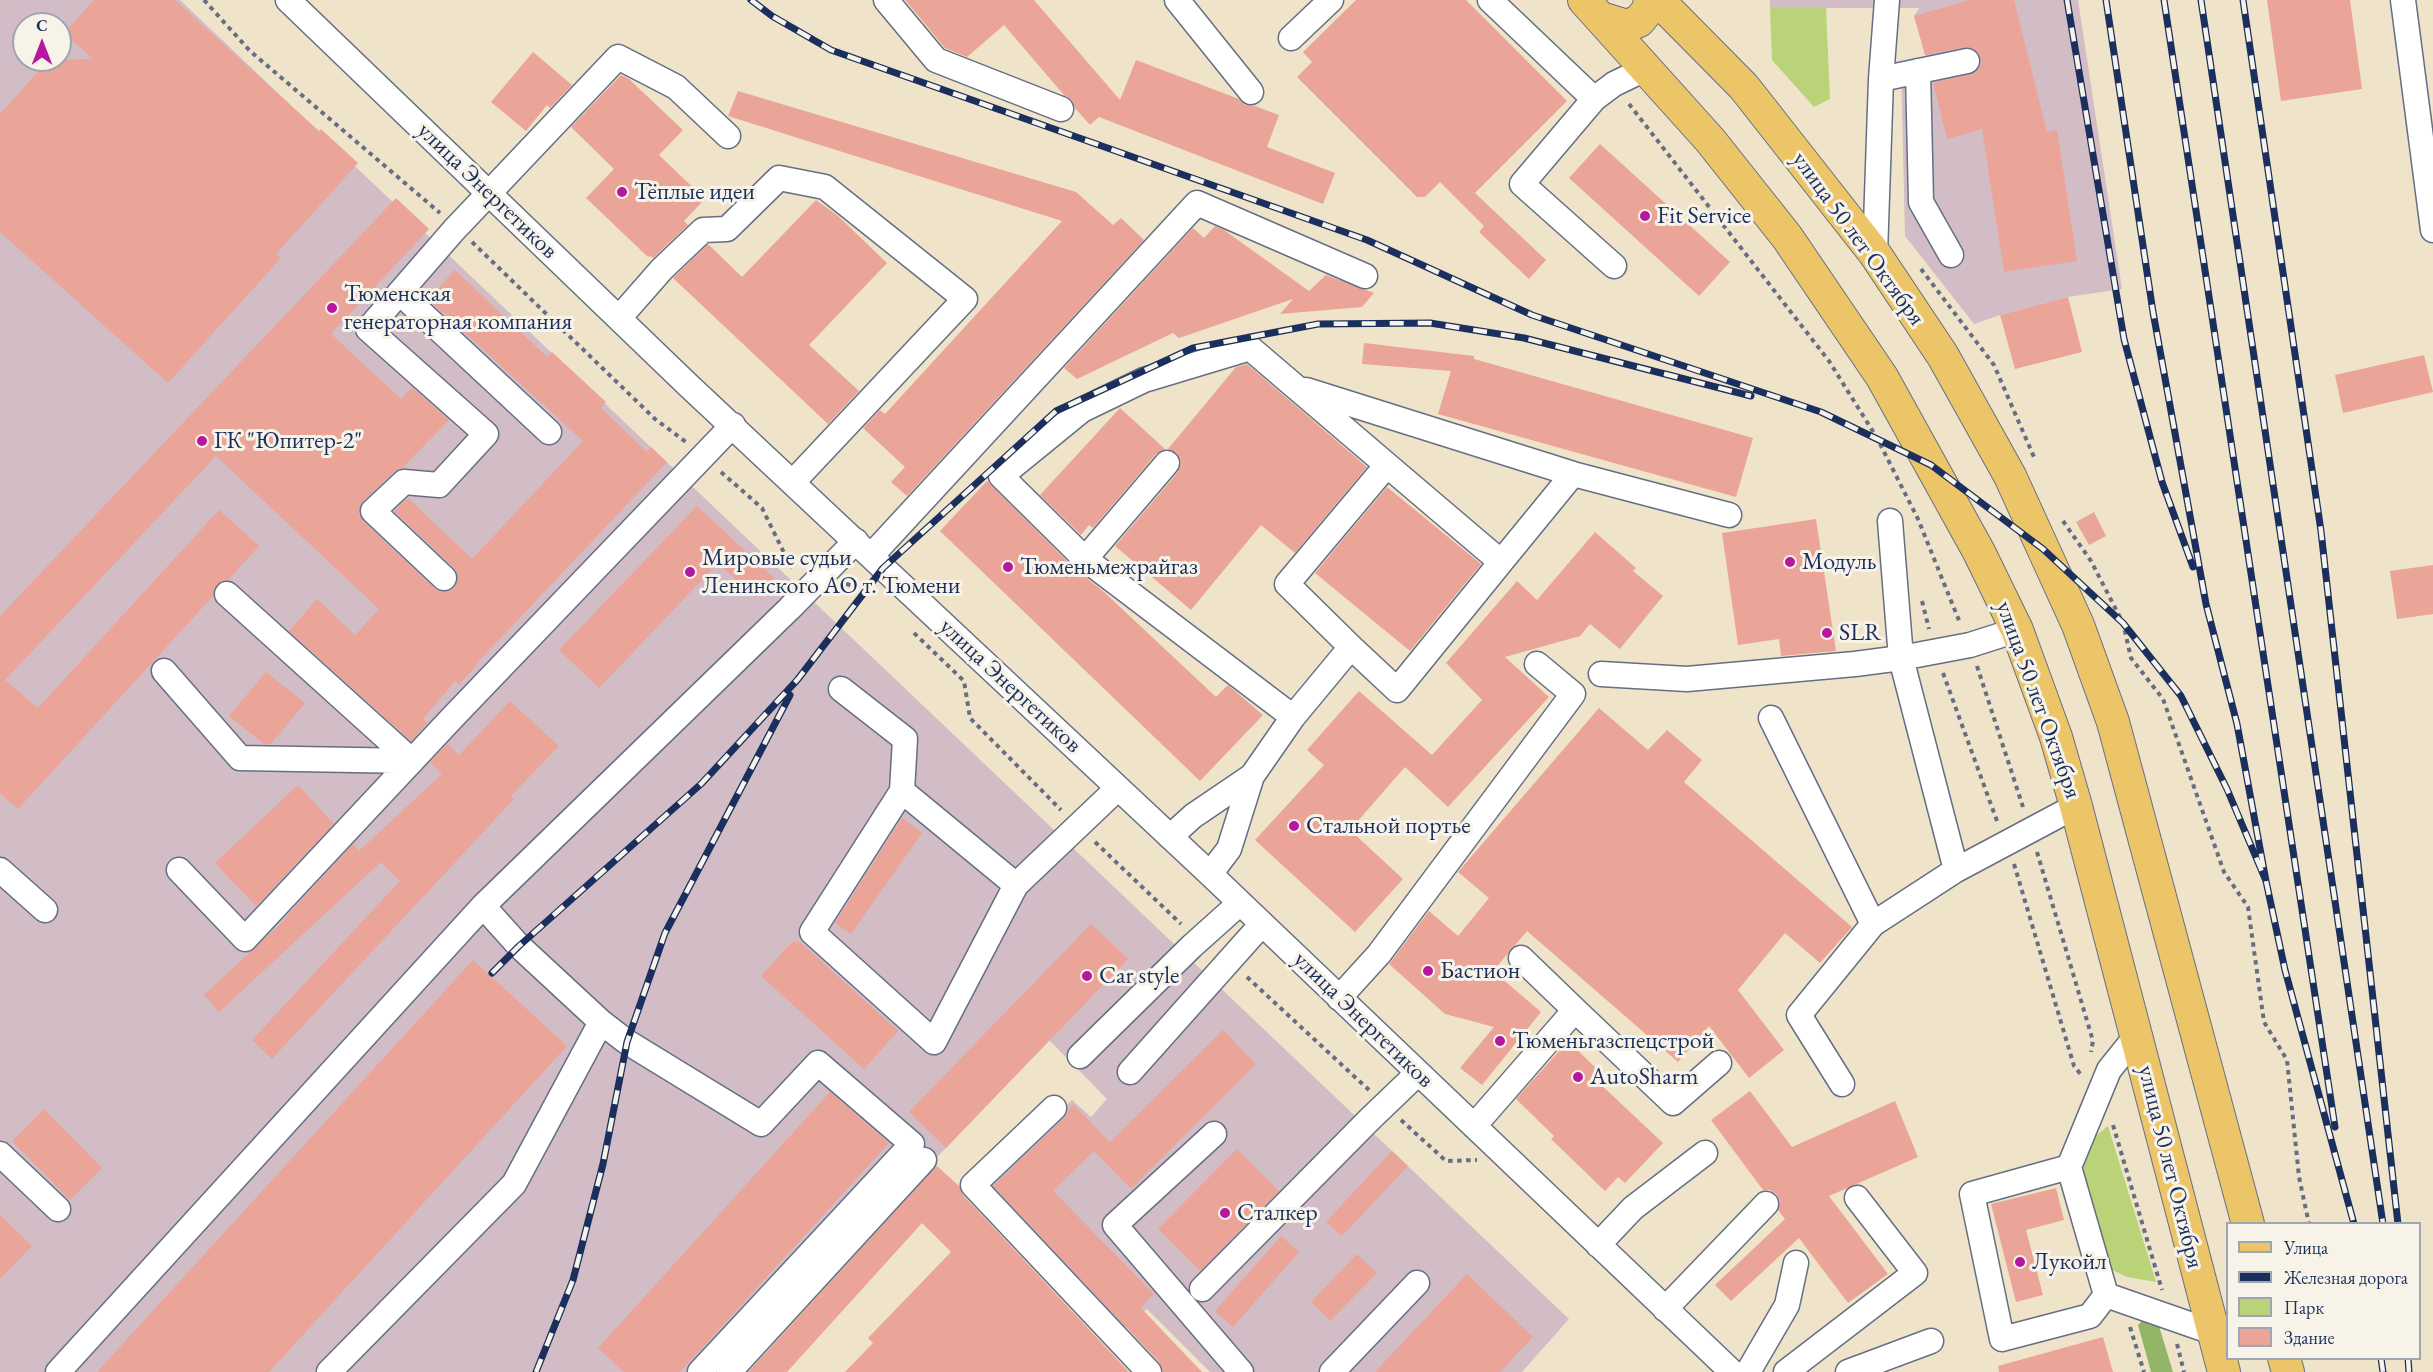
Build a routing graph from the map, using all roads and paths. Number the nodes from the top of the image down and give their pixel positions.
1 (204, 0) edge
2 (288, 0) edge
3 (886, 0) edge
4 (1177, 0) edge
5 (1331, 0) edge
6 (1490, 0) edge
7 (1650, 0) edge
8 (1658, 0) edge
9 (1887, 0) edge
10 (2403, 0) edge
11 (1592, 9) edge
12 (1291, 38) dead end
13 (1967, 61) dead end
14 (1647, 68) junction
15 (1918, 71) junction
16 (1881, 80) junction
17 (1614, 84) junction
18 (1251, 92) dead end
19 (1594, 99) junction
20 (1060, 109) dead end
21 (728, 136) dead end
22 (490, 193) junction
23 (457, 227) junction
24 (2433, 230) edge
25 (1875, 254) junction
26 (1952, 255) dead end
27 (1614, 266) dead end
28 (1365, 276) dead end
29 (400, 293) junction
30 (619, 318) junction
31 (1296, 387) junction
32 (732, 425) junction
33 (549, 432) dead end
34 (703, 456) junction
35 (1167, 463) dead end
36 (1387, 465) junction
37 (1573, 474) junction
38 (793, 482) junction
39 (1902, 489) junction
40 (1903, 499) dead end
41 (1729, 515) dead end
42 (1890, 520) dead end
43 (863, 549) junction
44 (1085, 560) junction
45 (1501, 562) junction
46 (444, 578) dead end
47 (812, 587) junction
48 (227, 594) dead end
49 (875, 596) dead end
50 (1922, 598) dead end
51 (908, 627) dead end
52 (2017, 630) junction
53 (1970, 645) junction
54 (1351, 647) junction
55 (1935, 651) junction
56 (1901, 658) junction
57 (1537, 664) dead end
58 (164, 671) dead end
59 (1601, 674) dead end
60 (841, 689) dead end
61 (1293, 717) junction
62 (1771, 718) dead end
63 (412, 761) junction
64 (1252, 776) junction
65 (1118, 788) junction
66 (902, 791) junction
67 (2076, 806) junction
68 (1078, 826) junction
69 (2030, 829) junction
70 (1170, 837) junction
71 (2005, 842) junction
72 (0, 870) edge
73 (179, 870) dead end
74 (1956, 870) junction
75 (1210, 874) junction
76 (1016, 885) junction
77 (1240, 903) junction
78 (483, 906) junction
79 (45, 910) dead end
80 (1262, 924) junction
81 (1873, 924) junction
82 (1198, 940) junction
83 (1521, 958) dead end
84 (1230, 960) junction
85 (1340, 998) junction
86 (1575, 1010) junction
87 (601, 1022) junction
88 (2137, 1035) junction
89 (1080, 1056) dead end
90 (2091, 1058) dead end
91 (1719, 1063) dead end
92 (2086, 1067) dead end
93 (1130, 1072) dead end
94 (1418, 1073) junction
95 (1842, 1084) dead end
96 (1385, 1104) junction
97 (1054, 1108) dead end
98 (2110, 1116) dead end
99 (1474, 1126) junction
100 (1214, 1134) dead end
101 (1705, 1153) dead end
102 (0, 1154) edge
103 (924, 1160) dead end
104 (1479, 1160) dead end
105 (2069, 1167) junction
106 (1857, 1198) dead end
107 (1766, 1204) dead end
108 (58, 1209) dead end
109 (2247, 1222) edge
110 (1598, 1245) junction
111 (1796, 1263) dead end
112 (1417, 1283) dead end
113 (1202, 1289) dead end
114 (2106, 1295) junction
115 (1665, 1309) junction
116 (2169, 1316) junction
117 (2212, 1332) junction
118 (1931, 1341) dead end
119 (58, 1372) edge
120 (329, 1372) edge
121 (700, 1372) edge
122 (729, 1372) edge
123 (1149, 1372) edge
124 (1241, 1372) edge
125 (1332, 1372) edge
126 (1732, 1372) edge
127 (1748, 1372) edge
128 (1786, 1372) edge
129 (1848, 1372) edge
130 (2184, 1372) edge
131 (2224, 1372) edge

1 - 23 path
2 - 22 street, улица Энергетиков
3 - 20 street
4 - 18 street
5 - 12 street
6 - 19 street
7 - 11 main road
8 - 25 main road, улица 50 лет Октября
9 - 16 street
10 - 24 street
11 - 14 main road, улица 50 лет Октября
13 - 15 street
14 - 17 street
14 - 52 main road, улица 50 лет Октября
15 - 16 street
15 - 26 street
16 - 25 street
17 - 19 street
17 - 39 path
19 - 27 street
21 - 22 street
22 - 23 street
22 - 30 street, улица Энергетиков
23 - 29 street
23 - 34 path
25 - 109 main road, улица 50 лет Октября
28 - 43 street
29 - 33 street
29 - 46 street
30 - 32 street, улица Энергетиков
30 - 38 street
31 - 36 street
31 - 37 street
31 - 44 street
32 - 34 street
32 - 38 street, улица Энергетиков
34 - 47 path
34 - 63 street
35 - 44 street
36 - 45 street
36 - 54 street
37 - 41 street
37 - 45 street
38 - 43 street, улица Энергетиков
39 - 40 path
39 - 53 path
42 - 56 street
43 - 47 street
43 - 65 street, улица Энергетиков
44 - 61 street
45 - 54 street
47 - 49 path
47 - 78 street
48 - 63 street
50 - 55 path
51 - 68 path
52 - 53 street
52 - 67 main road, улица 50 лет Октября
53 - 55 street
53 - 69 path
54 - 61 street
55 - 56 street
55 - 71 path
56 - 59 street
56 - 74 street
57 - 85 street
58 - 63 street
60 - 66 street
61 - 64 street
62 - 81 street
63 - 73 street
64 - 70 street
64 - 75 street
65 - 68 street
65 - 70 street, улица Энергетиков
66 - 76 street
66 - 76 street
67 - 69 street
67 - 88 main road, улица 50 лет Октября
68 - 76 street
68 - 82 path
69 - 71 street
69 - 90 path
70 - 75 street, улица Энергетиков
71 - 74 street
71 - 92 path
72 - 79 street
74 - 81 street
75 - 77 street, улица Энергетиков
77 - 80 street, улица Энергетиков
77 - 82 street
78 - 87 street
78 - 119 street
80 - 84 street
80 - 85 street, улица Энергетиков
81 - 95 street
82 - 89 street
83 - 86 street
84 - 93 street
84 - 96 path
85 - 94 street, улица Энергетиков
86 - 91 street
86 - 99 street
87 - 120 street
87 - 121 street
88 - 105 street
88 - 117 main road, улица 50 лет Октября
94 - 96 street
94 - 99 street, улица Энергетиков
96 - 104 path
96 - 113 street
97 - 123 street
98 - 116 path
99 - 110 street, улица Энергетиков
100 - 124 street
101 - 110 street
102 - 108 street
103 - 122 street
105 - 114 street
105 - 114 street
106 - 128 street
107 - 115 street
110 - 115 street, улица Энергетиков
111 - 127 street
112 - 125 street
114 - 116 street
115 - 126 street, улица Энергетиков
116 - 117 street
116 - 130 path
117 - 131 main road, улица 50 лет Октября
118 - 129 street

